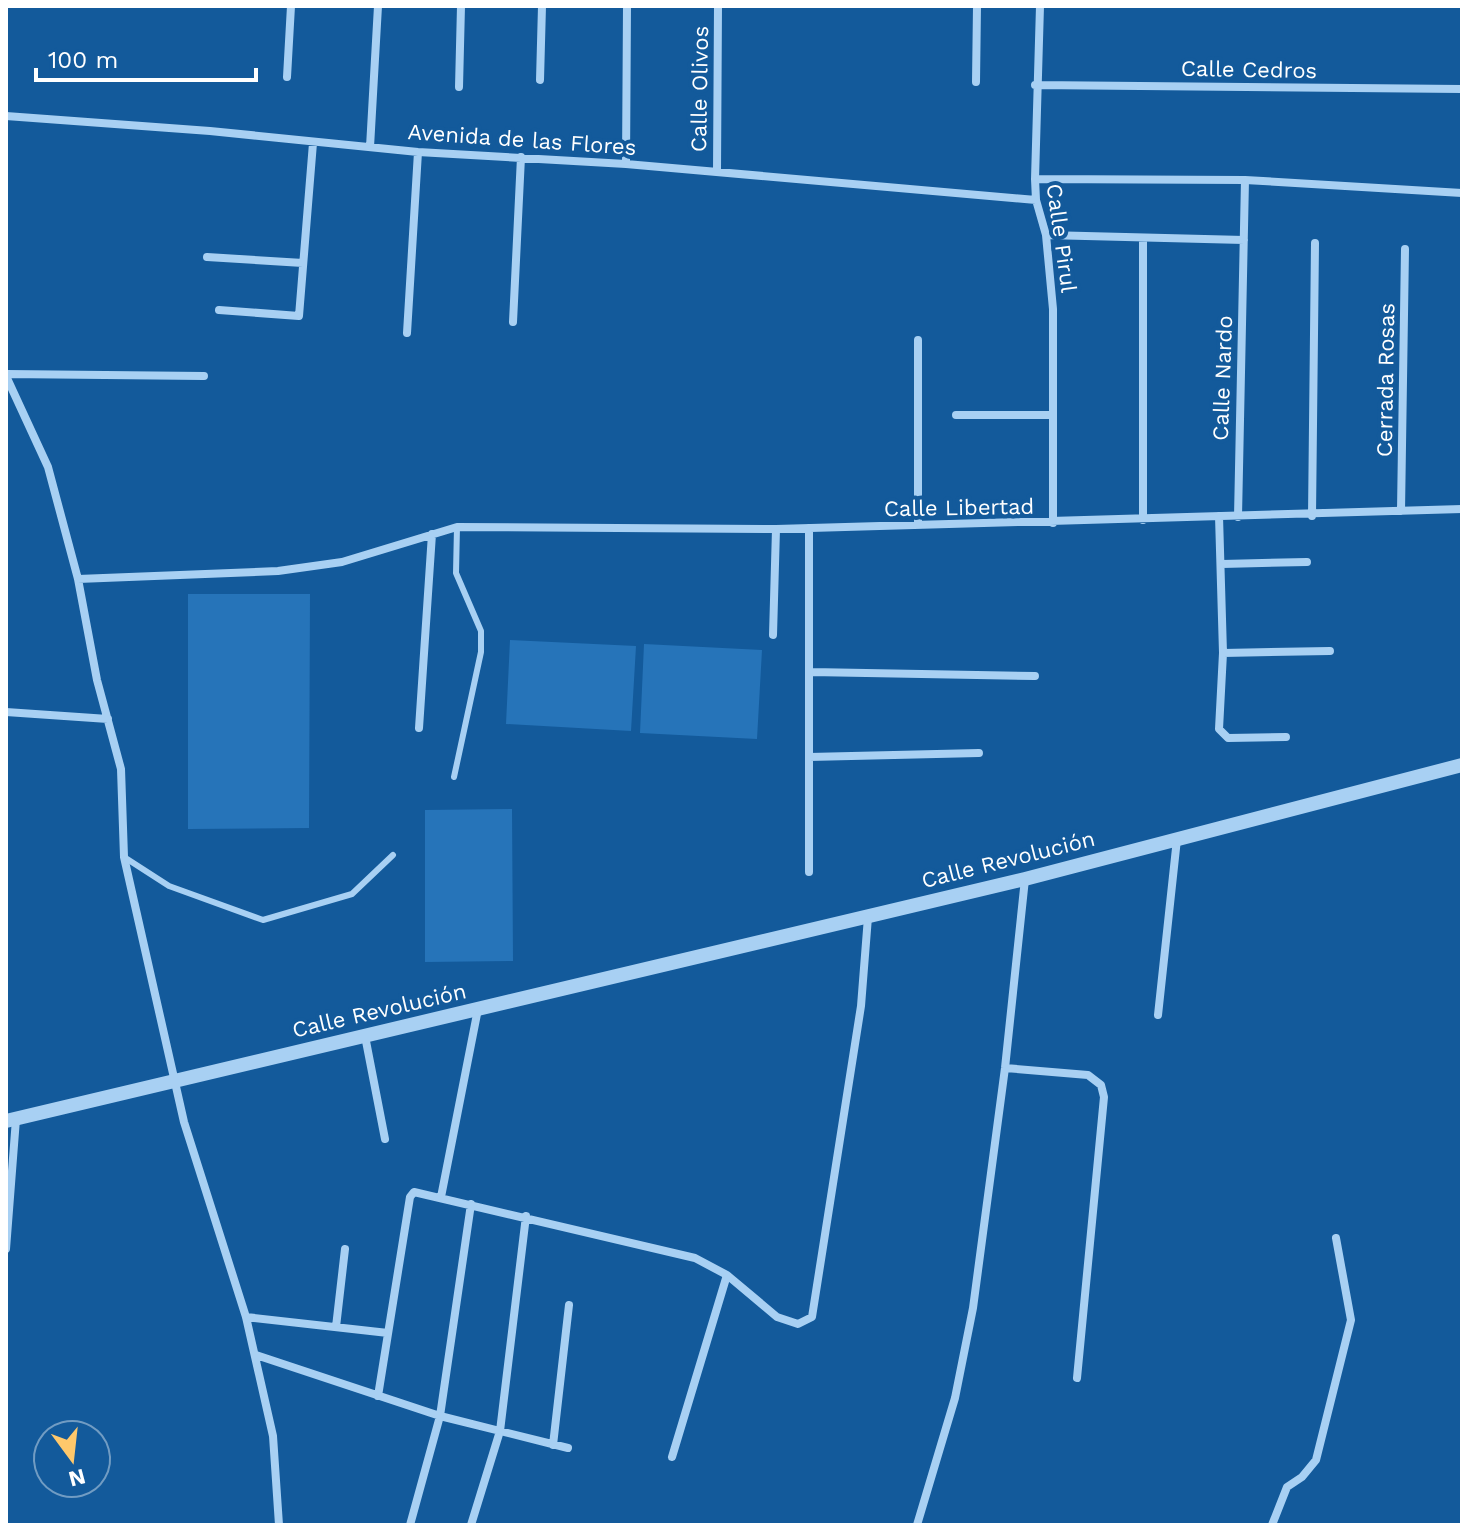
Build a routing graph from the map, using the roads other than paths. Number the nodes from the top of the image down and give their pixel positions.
1 (291, 6) edge
2 (378, 6) edge
3 (461, 6) edge
4 (542, 6) edge
5 (627, 6) edge
6 (718, 6) edge
7 (977, 6) edge
8 (1040, 6) edge
9 (287, 77) dead end
10 (540, 80) dead end
11 (976, 82) dead end
12 (1035, 85) junction
13 (459, 87) dead end
14 (1462, 89) edge
15 (6, 116) edge
16 (313, 143) junction
17 (370, 147) junction
18 (418, 152) junction
19 (521, 157) junction
20 (626, 164) junction
21 (717, 171) junction
22 (1035, 179) junction
23 (1245, 180) junction
24 (1462, 193) edge
25 (1036, 200) junction
26 (1046, 235) junction
27 (1143, 238) junction
28 (1244, 240) junction
29 (1315, 243) dead end
30 (1405, 249) dead end
31 (207, 257) dead end
32 (303, 263) junction
33 (219, 310) dead end
34 (513, 322) dead end
35 (407, 333) dead end
36 (918, 340) dead end
37 (6, 375) edge
38 (204, 376) dead end
39 (956, 415) dead end
40 (1051, 415) junction
41 (1462, 509) edge
42 (1401, 511) junction
43 (1219, 516) junction
44 (1312, 516) junction
45 (1238, 517) junction
46 (1143, 520) junction
47 (1053, 523) junction
48 (918, 525) junction
49 (457, 527) junction
50 (809, 528) junction
51 (776, 529) junction
52 (432, 534) junction
53 (1307, 562) dead end
54 (1222, 564) junction
55 (78, 579) junction
56 (773, 635) dead end
57 (1330, 651) dead end
58 (1223, 653) junction
59 (811, 672) junction
60 (1035, 676) dead end
61 (6, 712) edge
62 (108, 719) junction
63 (419, 728) dead end
64 (1286, 737) dead end
65 (979, 753) dead end
66 (809, 757) junction
67 (1462, 765) edge
68 (454, 777) dead end
69 (1177, 839) junction
70 (393, 855) dead end
71 (124, 857) junction
72 (809, 872) dead end
73 (1025, 879) junction
74 (868, 917) junction
75 (478, 1009) junction
76 (1158, 1015) dead end
77 (365, 1036) junction
78 (1005, 1068) junction
79 (177, 1081) junction
80 (11, 1120) edge
81 (385, 1139) dead end
82 (441, 1197) junction
83 (471, 1204) junction
84 (526, 1216) junction
85 (1336, 1238) dead end
86 (6, 1249) edge
87 (345, 1249) dead end
88 (727, 1275) junction
89 (569, 1305) dead end
90 (246, 1317) junction
91 (336, 1327) junction
92 (388, 1333) junction
93 (256, 1355) junction
94 (1077, 1378) dead end
95 (378, 1396) junction
96 (440, 1416) junction
97 (500, 1431) junction
98 (553, 1445) junction
99 (568, 1448) dead end
100 (672, 1457) dead end
101 (279, 1525) edge
102 (410, 1525) edge
103 (471, 1525) edge
104 (917, 1525) edge
105 (1272, 1525) edge

1 - 9 street
2 - 17 street
3 - 13 street
4 - 10 street
5 - 20 street
6 - 21 street, Calle Olivos
7 - 11 street
8 - 12 street, Calle Pirul
12 - 14 street, Calle Cedros
12 - 22 street, Calle Pirul
15 - 16 street, Avenida de las Flores
16 - 17 street, Avenida de las Flores
16 - 32 street
17 - 18 street, Avenida de las Flores
18 - 19 street, Avenida de las Flores
18 - 35 street
19 - 20 street, Avenida de las Flores
19 - 34 street
20 - 21 street, Avenida de las Flores
21 - 25 street, Avenida de las Flores
22 - 23 street
22 - 25 street, Calle Pirul
23 - 24 street
23 - 28 street, Calle Nardo
25 - 26 street, Calle Pirul
26 - 27 street
26 - 40 street, Calle Pirul
27 - 28 street
27 - 46 street
28 - 45 street, Calle Nardo
29 - 44 street
30 - 42 street, Cerrada Rosas
31 - 32 street
32 - 33 street
36 - 48 street
37 - 38 street
37 - 55 street
39 - 40 street
40 - 47 street, Calle Pirul
41 - 42 street, Calle Libertad
42 - 44 street, Calle Libertad
43 - 45 street, Calle Libertad
43 - 46 street, Calle Libertad
43 - 54 street
44 - 45 street, Calle Libertad
46 - 47 street, Calle Libertad
47 - 48 street, Calle Libertad
48 - 50 street, Calle Libertad
49 - 51 street, Calle Libertad
49 - 52 street
49 - 68 lane
50 - 51 street, Calle Libertad
50 - 59 street
51 - 56 street
52 - 55 street
52 - 63 street
53 - 54 street
54 - 58 street
55 - 62 street
57 - 58 street
58 - 64 street
59 - 60 street
59 - 66 street
61 - 62 street
62 - 71 street
65 - 66 street
66 - 72 street
67 - 69 street, Calle Revolución
69 - 73 street, Calle Revolución
69 - 76 street
70 - 71 lane
71 - 79 street
73 - 74 street, Calle Revolución
73 - 78 street
74 - 75 street, Calle Revolución
74 - 88 street
75 - 77 street, Calle Revolución
75 - 82 street
77 - 79 street, Calle Revolución
77 - 81 street
78 - 94 street
78 - 104 street
79 - 80 street, Calle Revolución
79 - 90 street
80 - 86 street
82 - 83 street
82 - 92 street
83 - 84 street
83 - 96 street
84 - 88 street
84 - 97 street
85 - 105 street
87 - 91 street
88 - 100 street
89 - 98 street
90 - 91 street
90 - 93 street
91 - 92 street
92 - 95 street
93 - 95 street
93 - 101 street
95 - 96 street
96 - 97 street
96 - 102 street
97 - 98 street
97 - 103 street
98 - 99 street

